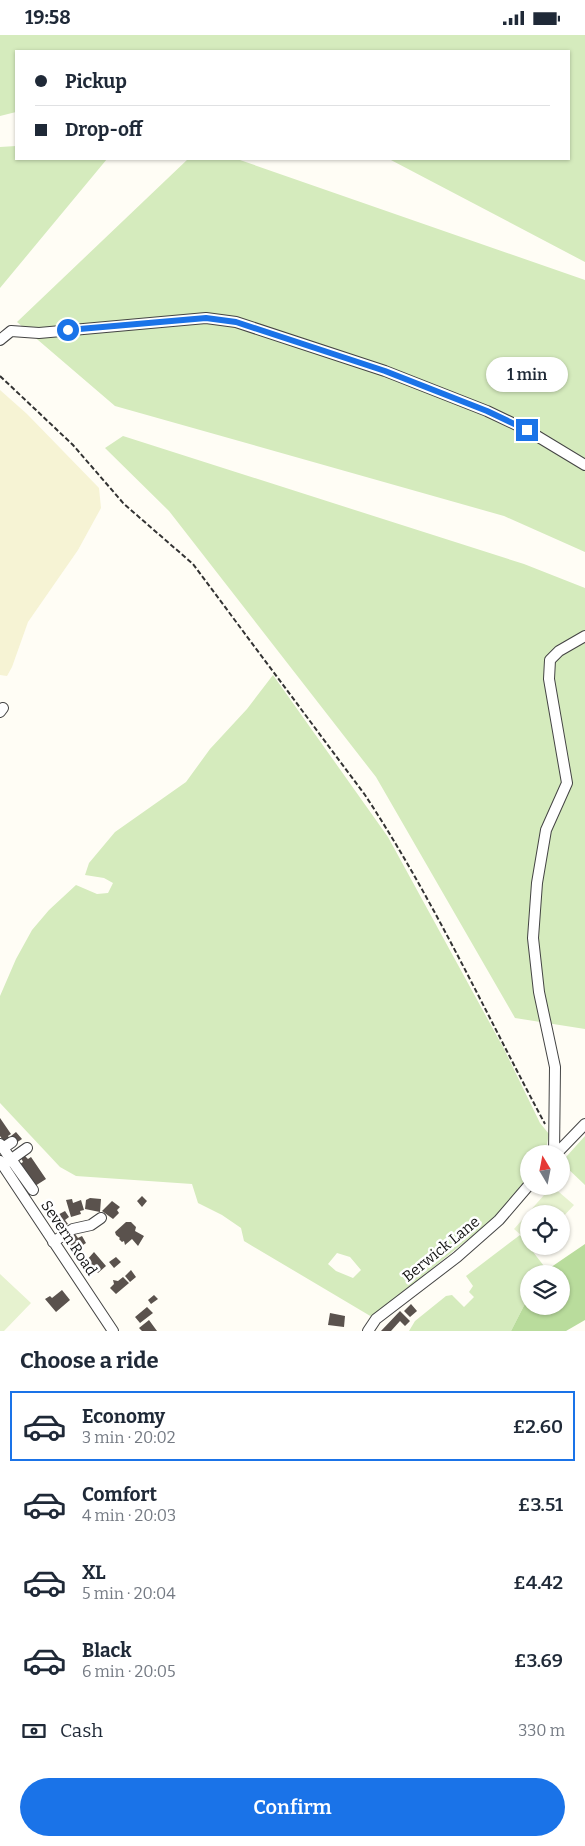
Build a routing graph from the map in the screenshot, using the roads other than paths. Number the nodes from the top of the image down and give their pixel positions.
1 (0, 340) edge
2 (585, 465) edge
3 (585, 636) edge
4 (585, 1124) edge
5 (5, 1145) edge
6 (555, 1145) edge
7 (564, 1145) edge
8 (27, 1148) dead end
9 (5, 1162) edge
10 (33, 1190) dead end
11 (520, 1195) edge
12 (101, 1218) dead end
13 (53, 1242) junction
14 (113, 1331) edge
15 (368, 1331) edge

1 - 2 street
3 - 6 street
4 - 7 street
5 - 9 street
8 - 9 street
9 - 10 street
9 - 13 street, Severn Road
11 - 15 street, Berwick Lane
12 - 13 street
13 - 14 street, Severn Road

